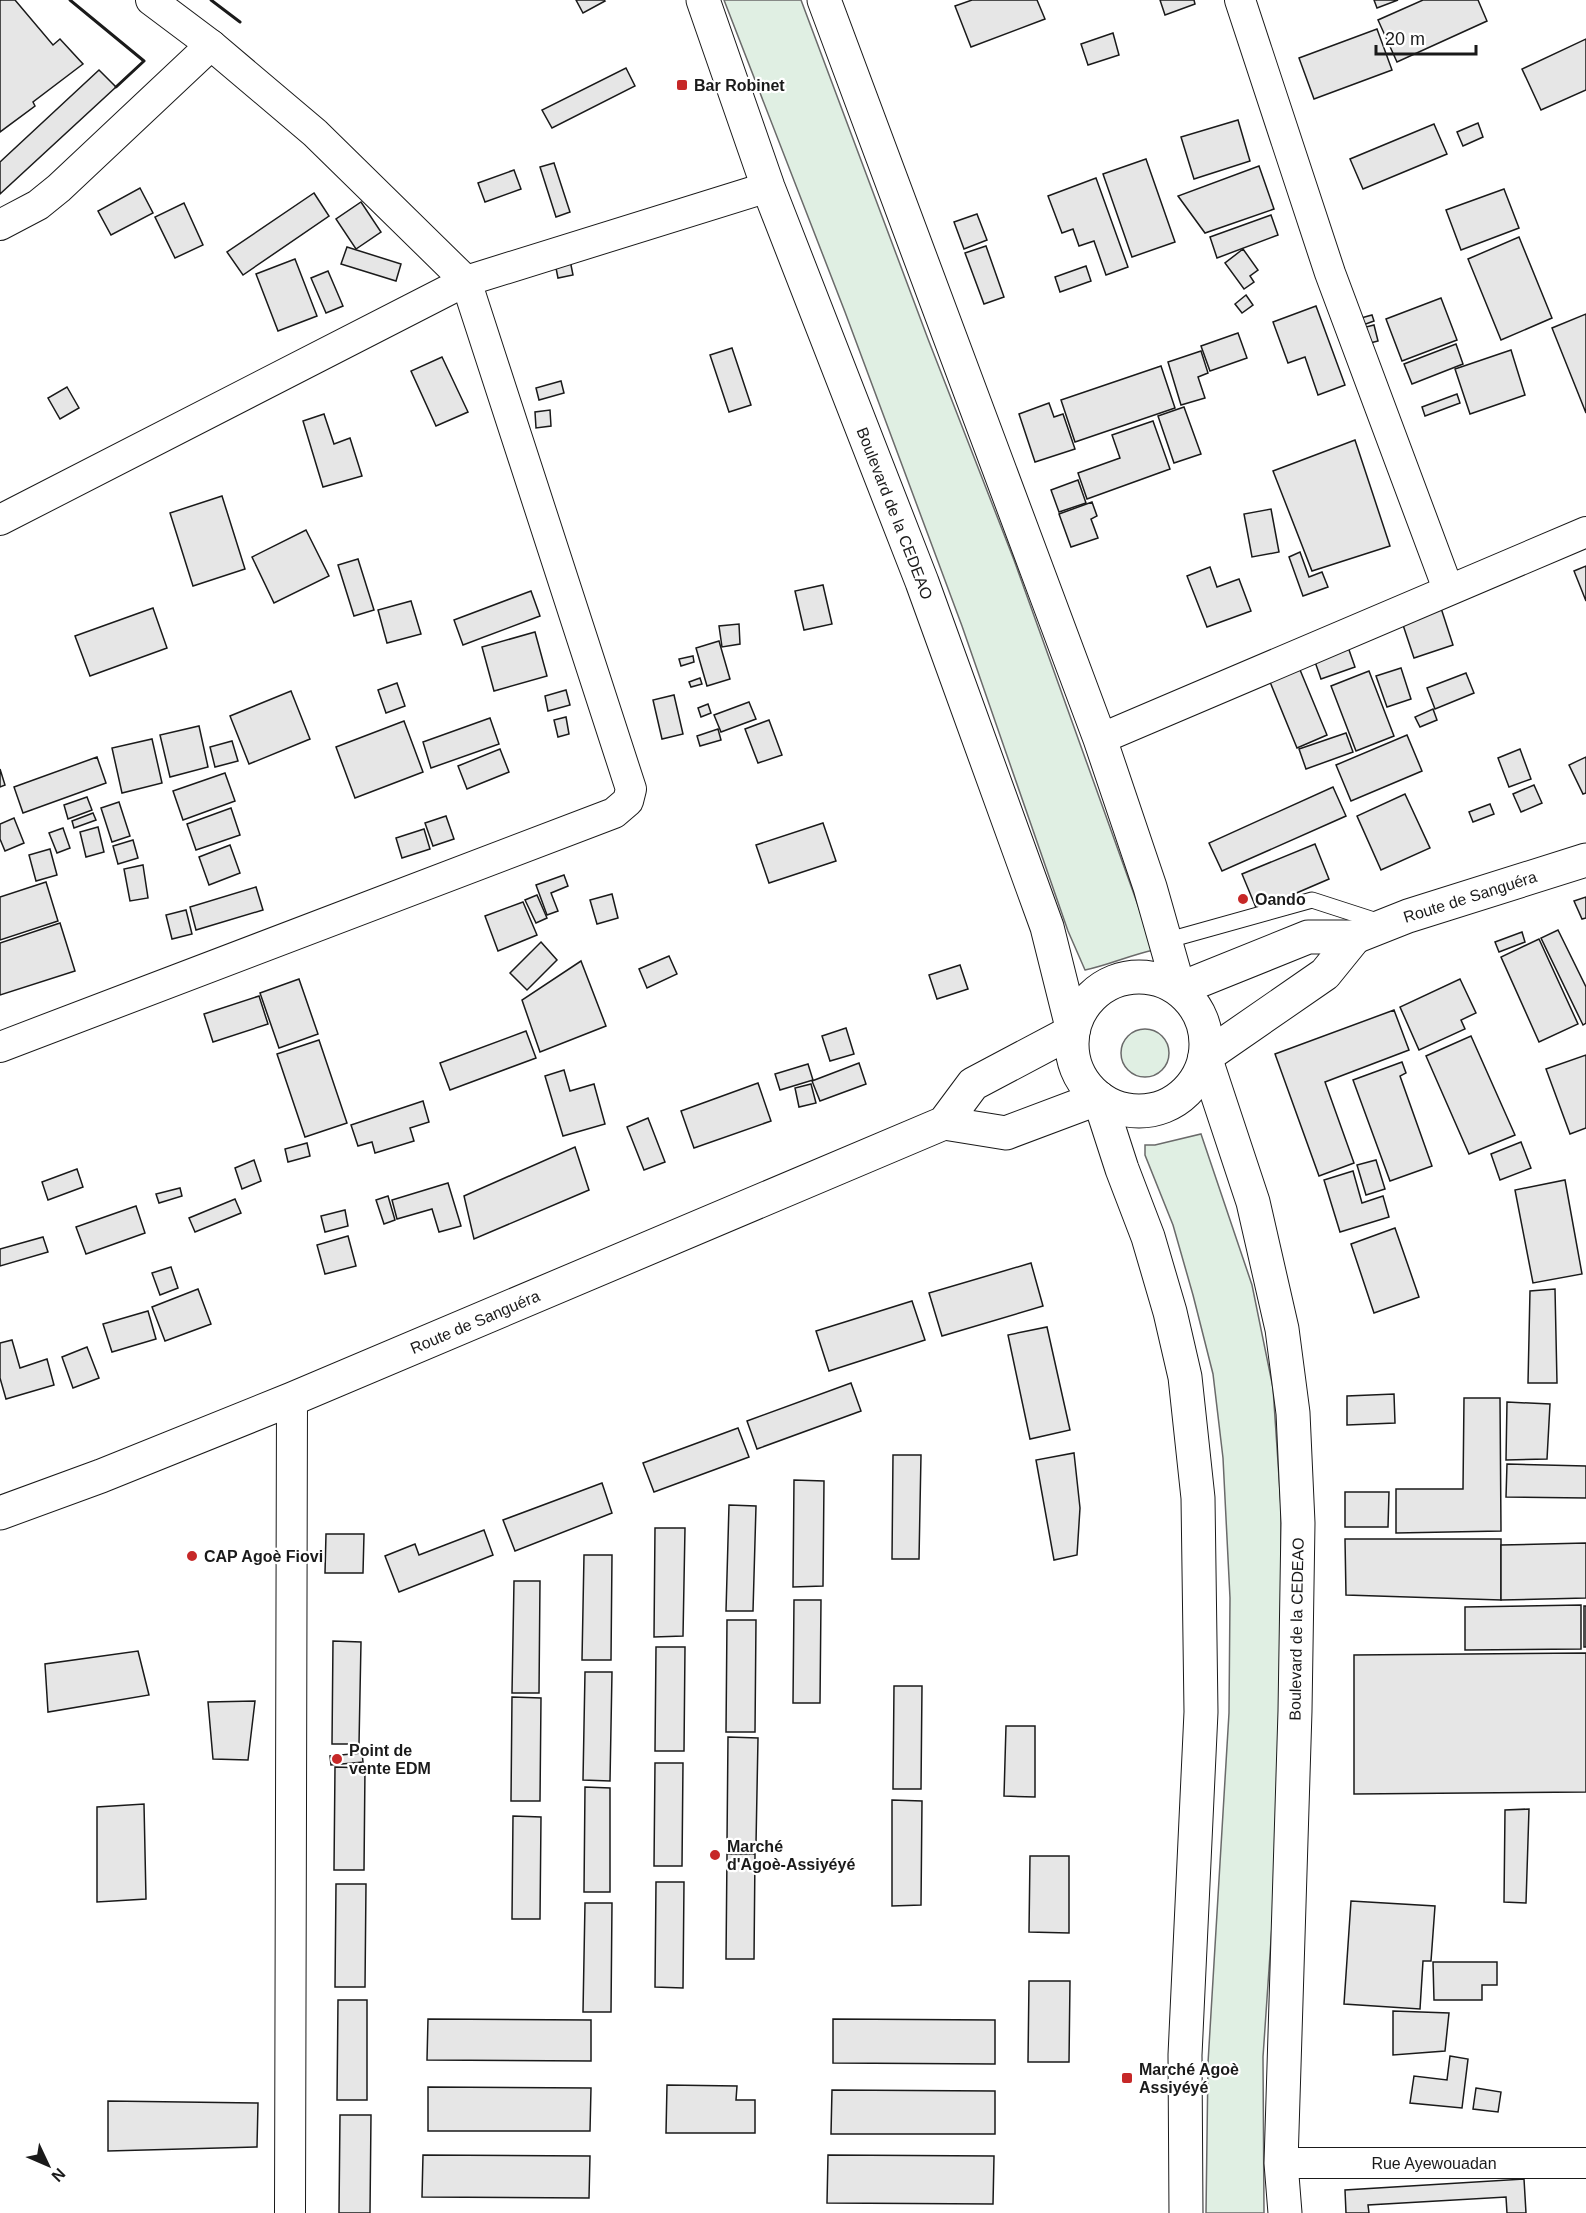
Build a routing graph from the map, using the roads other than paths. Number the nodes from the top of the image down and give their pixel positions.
1 (151, 0) edge
2 (703, 0) edge
3 (824, 0) edge
4 (1240, 0) edge
5 (211, 45) junction
6 (768, 187) junction
7 (0, 225) edge
8 (466, 281) junction
9 (0, 520) edge
10 (1586, 532) edge
11 (1448, 589) junction
12 (1100, 739) junction
13 (1586, 860) edge
14 (1389, 924) junction
15 (1354, 937) junction
16 (1165, 941) junction
17 (1179, 989) junction
18 (1073, 1031) junction
19 (0, 1047) edge
20 (1205, 1057) junction
21 (1099, 1098) junction
22 (944, 1122) junction
23 (292, 1400) junction
24 (0, 1513) edge
25 (1281, 2163) junction
26 (1586, 2163) edge
27 (290, 2213) edge
28 (1186, 2213) edge
29 (1285, 2213) edge

1 - 5 street
2 - 6 main road, Boulevard de la CEDEAO
3 - 12 main road
4 - 11 street
5 - 7 street
5 - 8 street
6 - 8 street
6 - 18 main road, Boulevard de la CEDEAO
8 - 9 street
8 - 19 street
10 - 11 street
11 - 12 street
12 - 16 main road
13 - 14 main road, Route de Sanguéra
14 - 15 main road, Route de Sanguéra
14 - 16 lane
15 - 17 main road, Route de Sanguéra
15 - 20 main road
16 - 17 main road
17 - 18 main road
17 - 20 main road
18 - 21 main road
18 - 22 main road, Route de Sanguéra
20 - 21 main road
20 - 25 main road, Boulevard de la CEDEAO
21 - 22 main road
21 - 28 main road
22 - 23 main road, Route de Sanguéra
23 - 24 main road, Route de Sanguéra
23 - 27 street
25 - 26 street, Rue Ayewouadan
25 - 29 main road, Boulevard de la CEDEAO

